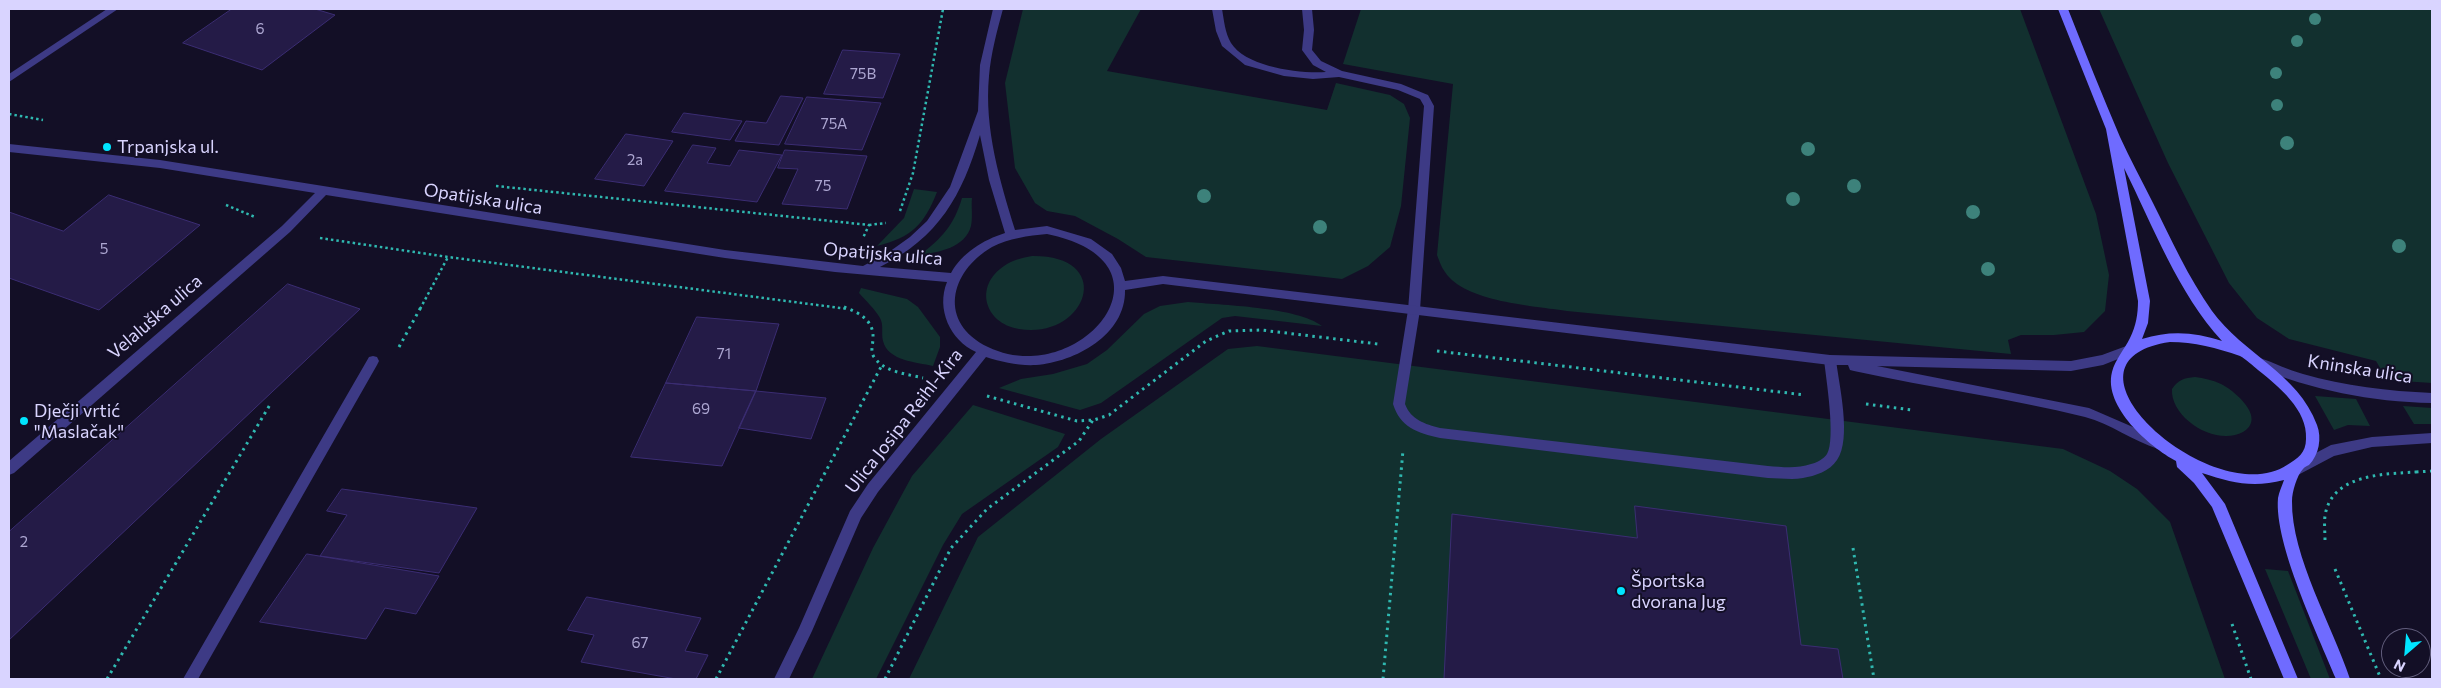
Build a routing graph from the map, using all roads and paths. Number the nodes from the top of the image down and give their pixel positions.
1 (113, 9) edge
2 (943, 9) edge
3 (998, 9) edge
4 (1218, 9) edge
5 (1308, 9) edge
6 (2063, 9) edge
7 (1339, 74) junction
8 (9, 79) edge
9 (983, 109) junction
10 (2111, 129) junction
11 (9, 148) edge
12 (323, 191) junction
13 (225, 205) dead end
14 (899, 213) dead end
15 (888, 222) dead end
16 (869, 225) dead end
17 (286, 229) junction
18 (1011, 235) junction
19 (448, 257) junction
20 (865, 270) junction
21 (953, 278) junction
22 (1120, 286) junction
23 (1414, 310) junction
24 (1407, 348) junction
25 (2129, 350) junction
26 (984, 351) junction
27 (1830, 360) junction
28 (373, 361) joint
29 (2255, 361) junction
30 (882, 365) junction
31 (954, 386) junction
32 (2432, 398) edge
33 (1835, 399) junction
34 (271, 403) dead end
35 (1914, 410) dead end
36 (1094, 420) junction
37 (1410, 423) junction
38 (2432, 438) edge
39 (2167, 449) junction
40 (9, 469) edge
41 (2295, 470) junction
42 (2432, 471) edge
43 (2416, 472) dead end
44 (1853, 548) dead end
45 (107, 679) edge
46 (190, 679) edge
47 (716, 679) edge
48 (781, 679) edge
49 (885, 679) edge
50 (1383, 679) edge
51 (1874, 679) edge
52 (2291, 679) edge
53 (2344, 679) edge

1 - 8 street
2 - 14 path
3 - 9 street
4 - 7 street
5 - 7 street
6 - 10 main road
7 - 23 street
9 - 18 street
9 - 20 street
10 - 25 main road
10 - 29 main road
11 - 12 street, Opatijska ulica
12 - 17 street, Velaluška ulica
12 - 20 street, Opatijska ulica
13 - 17 path
15 - 16 path
17 - 19 path
17 - 40 street, Velaluška ulica
18 - 21 street
18 - 22 street
19 - 28 path
19 - 30 path
20 - 21 street, Opatijska ulica
21 - 26 street
22 - 23 street
22 - 26 street
23 - 24 street
23 - 27 street
24 - 33 path
24 - 36 path
24 - 37 street
25 - 27 street
25 - 29 main road
25 - 39 main road
26 - 31 street, Ulica Josipa Reihl-Kira
27 - 33 street
27 - 39 street
28 - 46 street
29 - 32 street, Kninska ulica
29 - 41 main road
30 - 31 path
30 - 47 path
31 - 36 path
31 - 48 street, Ulica Josipa Reihl-Kira
33 - 35 path
33 - 37 street
34 - 45 path
36 - 49 path
37 - 50 path
38 - 41 street
39 - 41 main road
39 - 52 main road
41 - 53 main road
42 - 43 path
44 - 51 path

